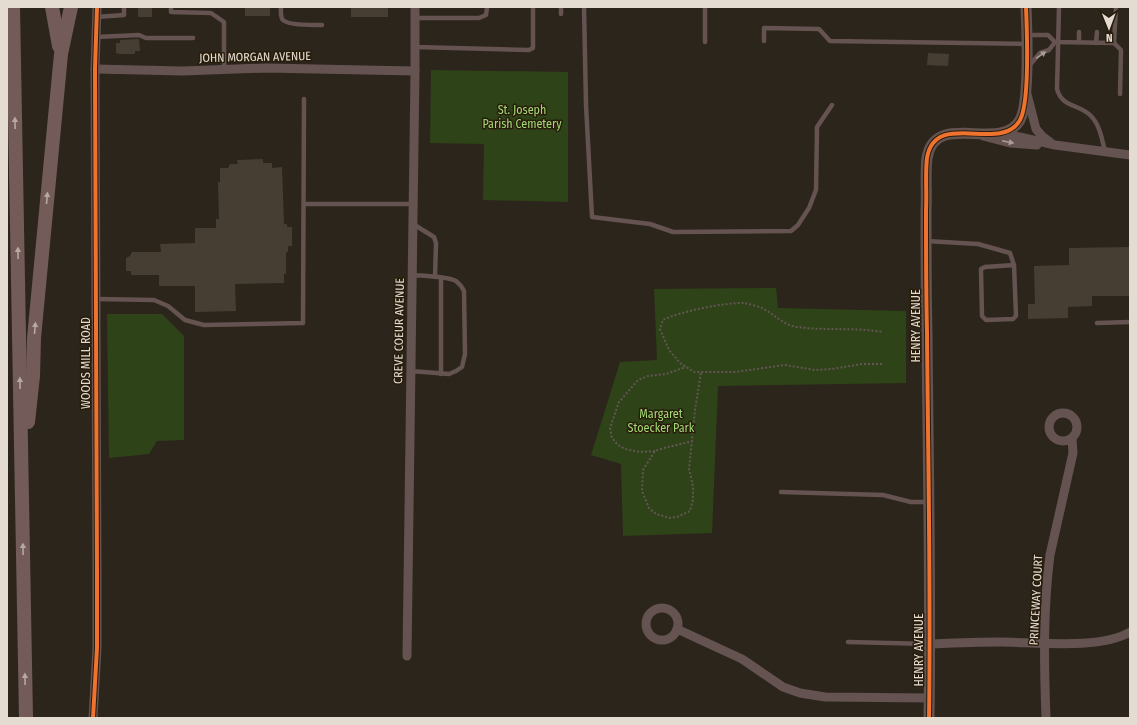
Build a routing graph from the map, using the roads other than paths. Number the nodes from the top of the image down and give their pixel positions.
1 (52, 7) edge
2 (71, 7) edge
3 (124, 7) edge
4 (171, 7) edge
5 (281, 7) edge
6 (415, 7) edge
7 (534, 7) edge
8 (561, 7) edge
9 (584, 7) edge
10 (705, 7) edge
11 (1026, 7) edge
12 (1059, 7) edge
13 (1116, 7) edge
14 (487, 8) dead end
15 (13, 9) edge
16 (96, 12) edge
17 (561, 14) dead end
18 (415, 18) junction
19 (322, 25) dead end
20 (1079, 32) dead end
21 (1097, 32) dead end
22 (96, 37) junction
23 (193, 38) dead end
24 (1027, 40) junction
25 (764, 41) dead end
26 (705, 42) dead end
27 (1056, 42) junction
28 (1078, 42) junction
29 (1096, 43) junction
30 (1114, 43) junction
31 (415, 47) junction
32 (61, 54) junction
33 (94, 69) junction
34 (224, 69) junction
35 (1026, 69) junction
36 (415, 70) junction
37 (1026, 90) junction
38 (1120, 94) dead end
39 (304, 99) dead end
40 (832, 105) dead end
41 (971, 133) junction
42 (1003, 133) junction
43 (1055, 145) junction
44 (1105, 151) junction
45 (1130, 155) edge
46 (304, 204) junction
47 (414, 204) junction
48 (413, 224) junction
49 (926, 241) junction
50 (1014, 265) junction
51 (412, 275) junction
52 (435, 277) junction
53 (441, 278) junction
54 (96, 299) junction
55 (1130, 322) edge
56 (1097, 323) dead end
57 (411, 371) junction
58 (441, 374) junction
59 (1072, 439) dead end
60 (22, 492) junction
61 (781, 492) dead end
62 (928, 502) junction
63 (677, 629) dead end
64 (1130, 632) edge
65 (848, 642) dead end
66 (1045, 643) junction
67 (929, 644) junction
68 (407, 656) dead end
69 (930, 698) junction
70 (26, 718) edge
71 (93, 718) edge
72 (930, 718) edge
73 (1046, 718) edge

1 - 32 highway
2 - 32 highway
3 - 16 lane
4 - 34 lane
5 - 19 lane
6 - 18 street, CREVE COEUR AVENUE
7 - 31 lane
8 - 17 lane
9 - 40 lane
10 - 26 lane
11 - 24 street
12 - 27 lane
13 - 30 lane
14 - 18 lane
60 -> 15 highway
16 - 22 street, WOODS MILL ROAD
18 - 31 street, CREVE COEUR AVENUE
20 - 28 lane
21 - 29 lane
22 - 23 lane
22 - 33 street, WOODS MILL ROAD
24 - 25 lane
24 - 27 lane
24 - 35 street
27 - 28 lane
35 -> 27 lane
27 - 44 lane
28 - 29 lane
29 - 30 lane
30 - 38 lane
31 - 36 street, CREVE COEUR AVENUE
60 -> 32 highway
33 - 34 street, JOHN MORGAN AVENUE
33 - 54 street, WOODS MILL ROAD
34 - 36 street, JOHN MORGAN AVENUE
35 - 37 street
36 - 47 street, CREVE COEUR AVENUE
37 - 42 street
37 - 43 street
39 - 46 lane
41 - 42 street, HENRY AVENUE
41 -> 43 street
41 - 49 street, HENRY AVENUE
42 - 43 street
43 - 44 street
44 - 45 street
46 - 47 lane
46 - 54 lane
47 - 48 street, CREVE COEUR AVENUE
48 - 51 street, CREVE COEUR AVENUE
48 - 52 lane
49 - 50 lane
49 - 62 street, HENRY AVENUE
50 - 50 lane
51 - 52 lane
51 - 57 street, CREVE COEUR AVENUE
52 - 53 lane
53 - 58 lane
53 - 58 lane
54 - 71 street, WOODS MILL ROAD
55 - 56 lane
57 - 58 lane
57 - 68 street, CREVE COEUR AVENUE
59 - 66 street, PRINCEWAY COURT
70 -> 60 highway
61 - 62 lane
62 - 67 street, HENRY AVENUE
63 - 69 street
64 - 66 street
65 - 67 lane
66 - 67 street
66 - 73 street, PRINCEWAY COURT
67 - 69 street, HENRY AVENUE
69 - 72 street, HENRY AVENUE

